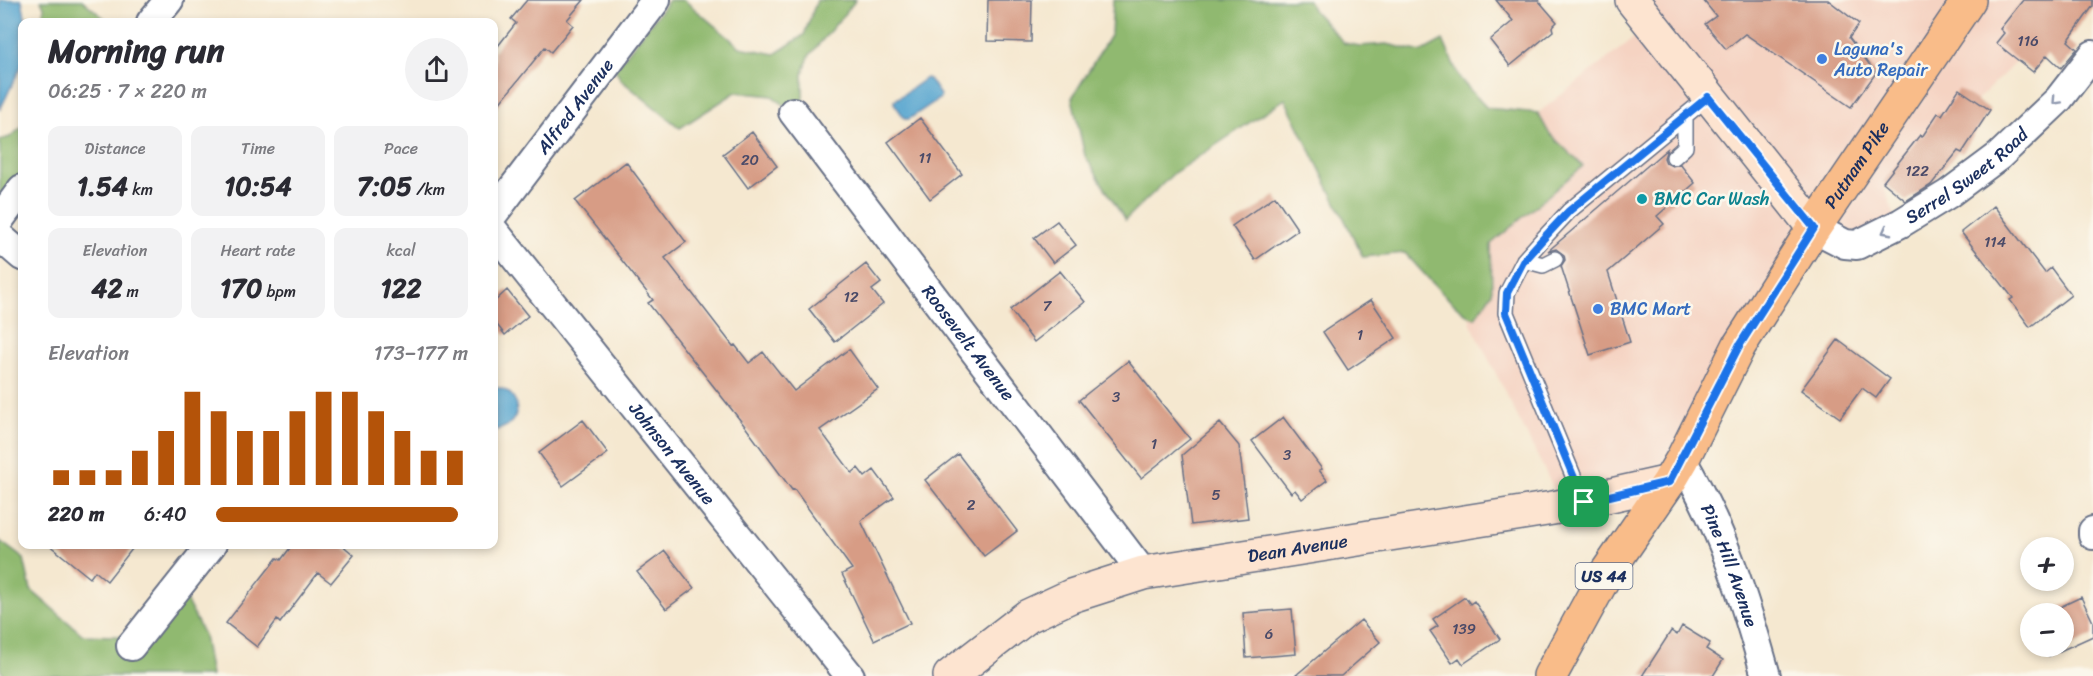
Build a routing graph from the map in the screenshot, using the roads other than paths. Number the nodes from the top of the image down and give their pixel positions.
1 (169, 0) edge
2 (656, 0) edge
3 (1632, 0) edge
4 (1969, 0) edge
5 (154, 18) edge
6 (2093, 55) edge
7 (1697, 106) junction
8 (793, 112) dead end
9 (1674, 158) dead end
10 (18, 194) edge
11 (498, 208) edge
12 (0, 219) edge
13 (1814, 228) junction
14 (498, 236) edge
15 (0, 237) edge
16 (18, 253) edge
17 (1555, 259) dead end
18 (1524, 260) junction
19 (1675, 471) junction
20 (1584, 502) junction
21 (208, 549) edge
22 (1143, 573) junction
23 (131, 646) dead end
24 (850, 676) edge
25 (950, 676) edge
26 (1550, 676) edge
27 (1766, 676) edge

1 - 5 street
2 - 11 street, Alfred Avenue
3 - 7 street
4 - 13 main road, Putnam Pike / US 44
6 -> 13 street, Serrel Sweet Road
7 - 9 lane
7 - 13 street
7 - 18 lane
8 - 22 street, Roosevelt Avenue
10 - 12 street
13 - 19 main road, Putnam Pike / US 44
14 - 24 street, Johnson Avenue
15 - 16 street
17 - 18 lane
18 - 20 lane
19 - 20 street, Dean Avenue
19 - 26 main road, Putnam Pike / US 44
19 - 27 street, Pine Hill Avenue
20 - 22 street, Dean Avenue
21 - 23 street
22 - 25 street, Dean Avenue

